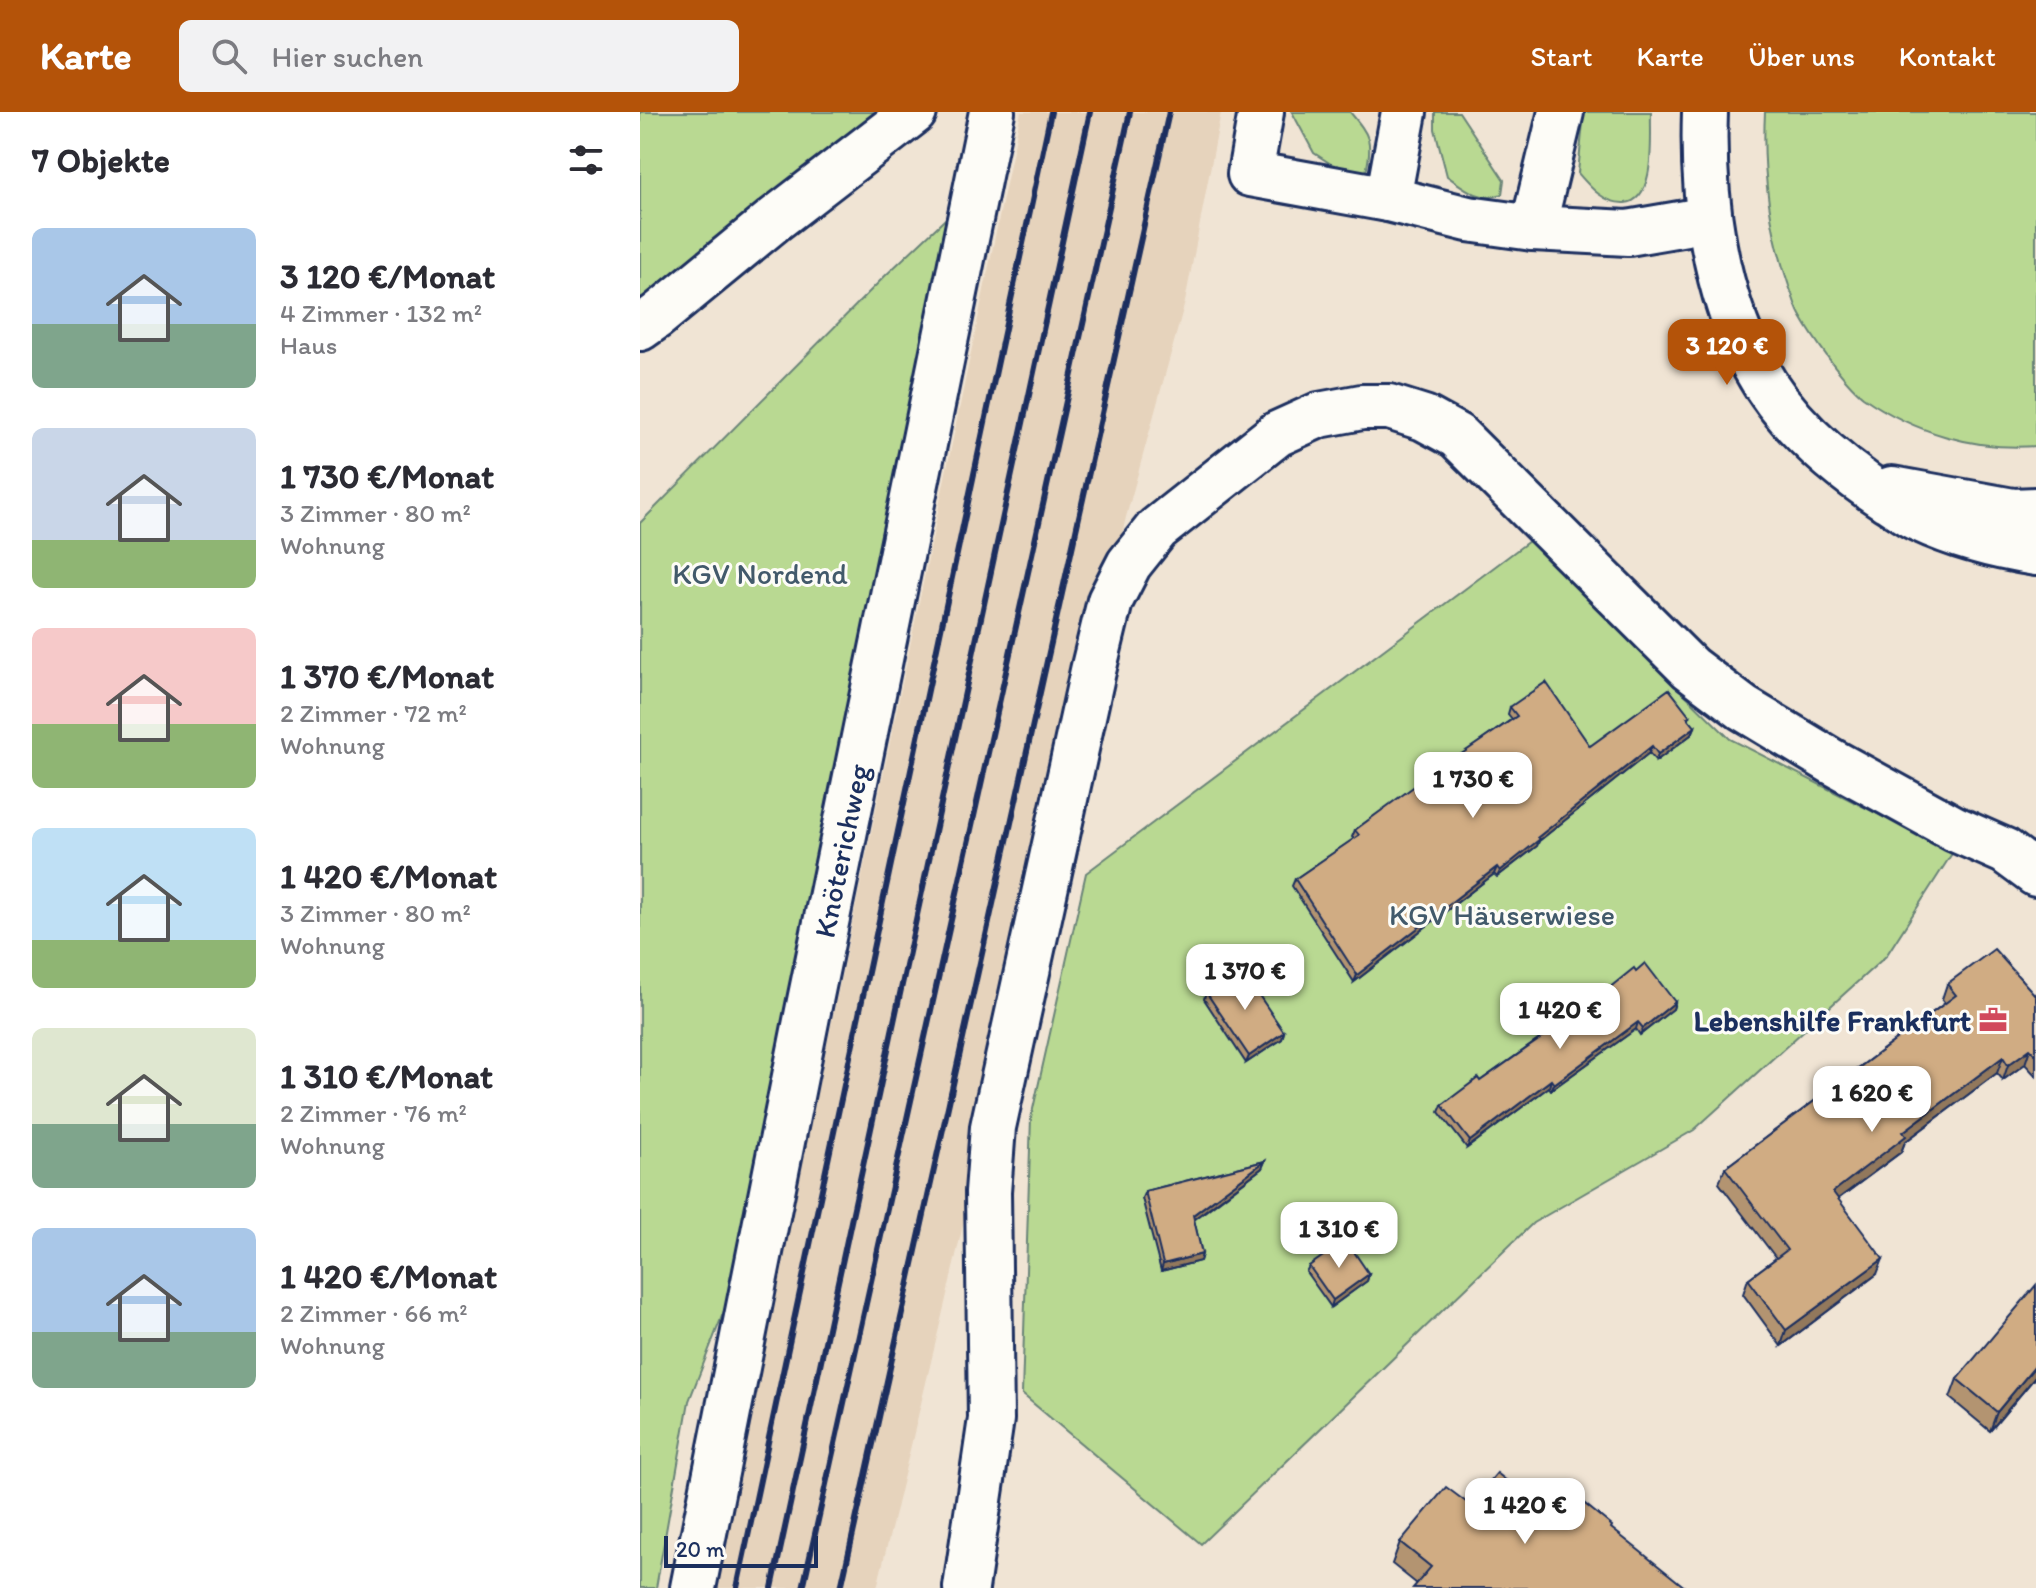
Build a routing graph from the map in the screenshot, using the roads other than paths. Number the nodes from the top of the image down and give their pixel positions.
1 (914, 112) edge
2 (992, 112) edge
3 (1261, 112) edge
4 (1404, 112) edge
5 (1561, 112) edge
6 (1705, 112) edge
7 (1388, 199) junction
8 (1709, 219) junction
9 (1533, 228) junction
10 (640, 328) edge
11 (1862, 483) junction
12 (2036, 510) edge
13 (2036, 553) edge
14 (2036, 874) edge
15 (693, 1588) edge
16 (966, 1588) edge

1 - 10 street
2 - 15 street, Knöterichweg
3 - 7 street
4 - 7 street
5 - 9 street
6 - 8 street
7 - 9 street
8 - 9 street
8 - 11 street
11 - 12 street
11 - 13 street
14 - 16 street

